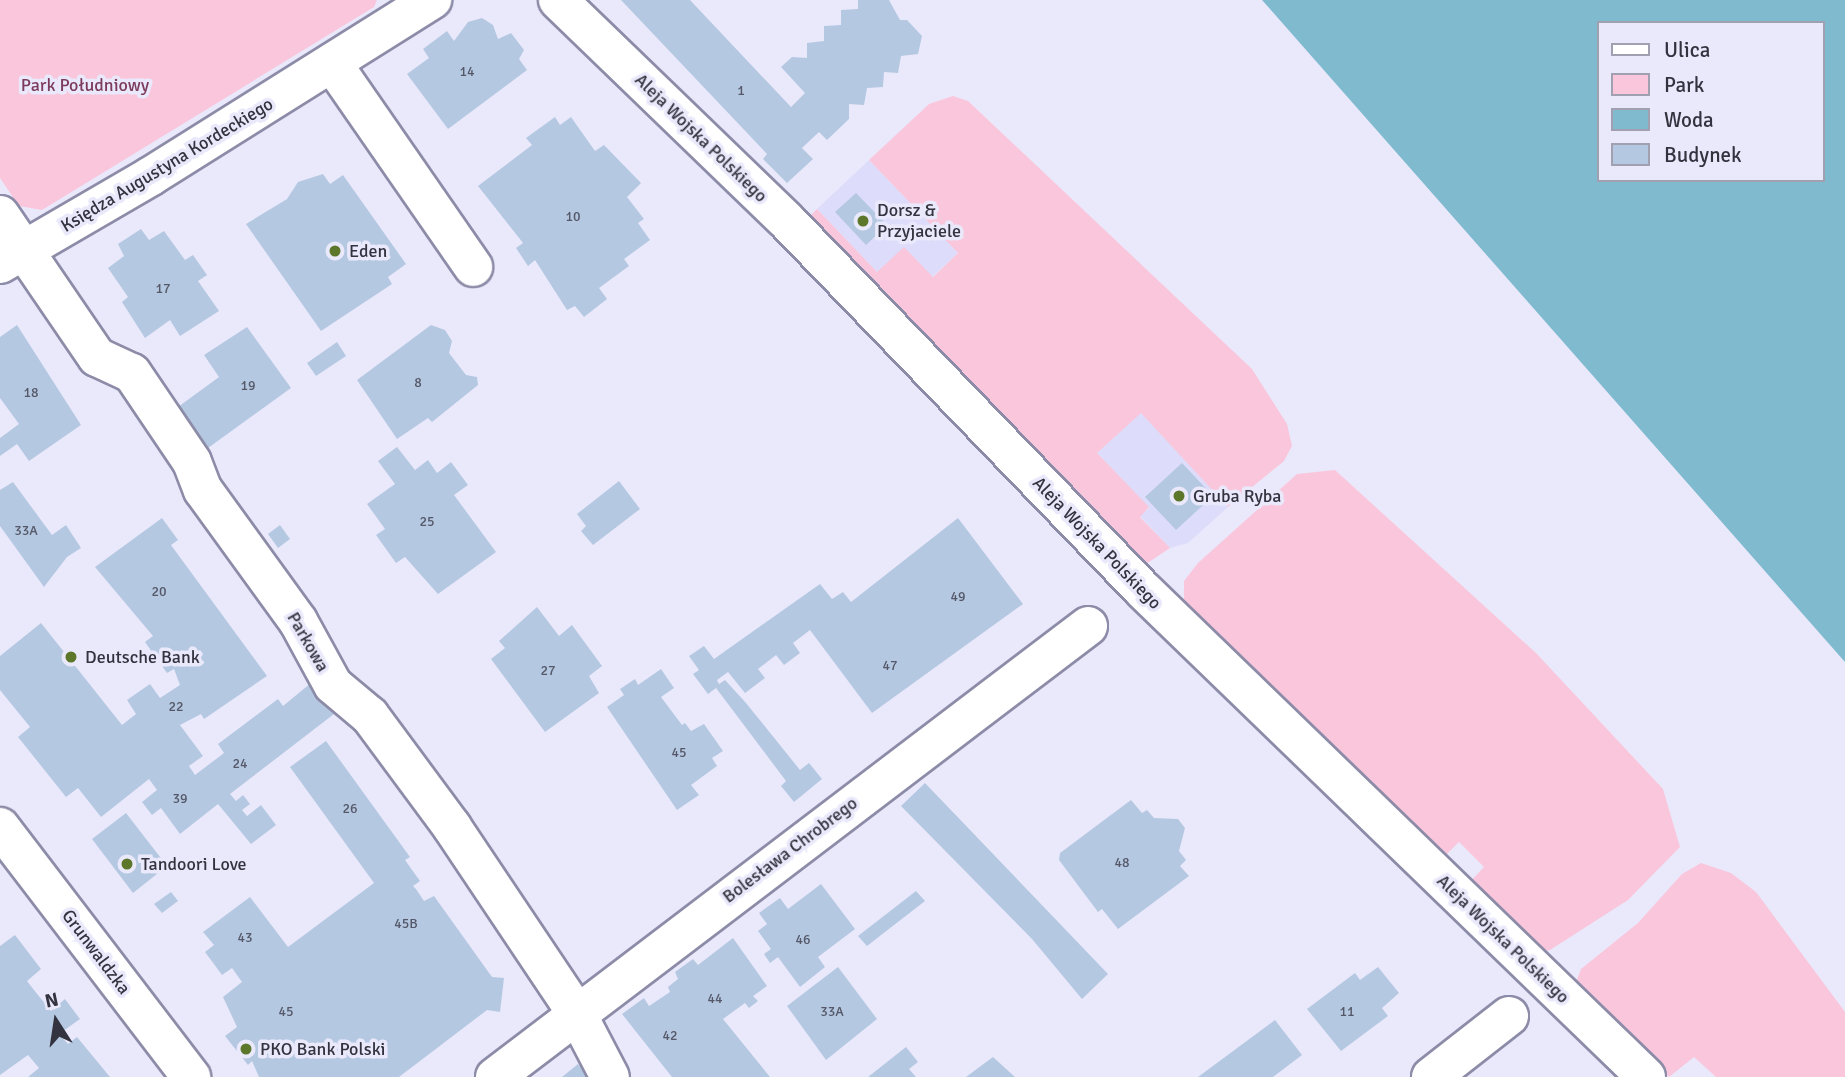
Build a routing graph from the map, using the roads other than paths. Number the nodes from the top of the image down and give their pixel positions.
1 (432, 0) edge
2 (558, 0) edge
3 (332, 63) junction
4 (0, 215) edge
5 (12, 257) edge
6 (473, 267) dead end
7 (1088, 626) dead end
8 (0, 827) edge
9 (576, 1012) junction
10 (1508, 1016) dead end
11 (191, 1077) edge
12 (495, 1077) edge
13 (610, 1077) edge
14 (1431, 1077) edge
15 (1646, 1077) edge

1 - 3 street, Księdza Augustyna Kordeckiego
2 - 15 street, Aleja Wojska Polskiego
3 - 5 street, Księdza Augustyna Kordeckiego
3 - 6 street
4 - 5 street, Parkowa
5 - 9 street, Parkowa
7 - 9 street, Bolesława Chrobrego
8 - 11 street, Grunwaldzka
9 - 12 street, Bolesława Chrobrego
9 - 13 street, Parkowa
10 - 14 street

